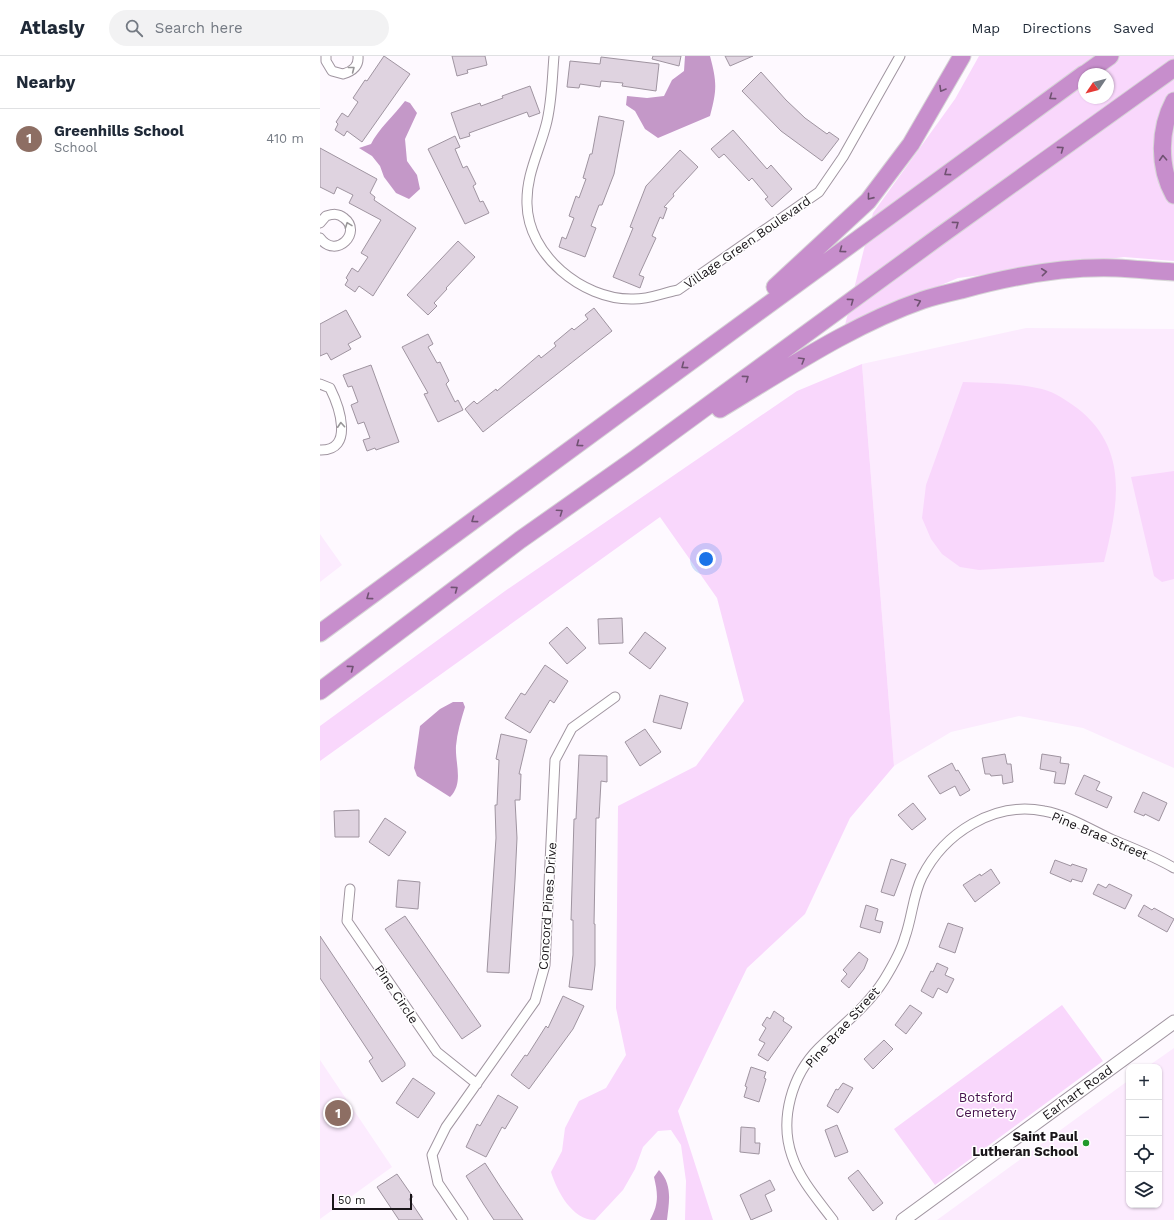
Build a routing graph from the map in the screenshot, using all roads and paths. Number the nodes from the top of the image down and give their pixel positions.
1 (326, 56) edge
2 (358, 56) edge
3 (554, 56) edge
4 (900, 56) edge
5 (962, 56) edge
6 (1110, 56) edge
7 (1093, 68) edge
8 (1174, 68) edge
9 (1078, 78) edge
10 (1174, 101) edge
11 (1174, 195) edge
12 (321, 220) edge
13 (320, 238) edge
14 (1174, 272) edge
15 (715, 343) junction
16 (320, 384) edge
17 (320, 450) edge
18 (635, 459) junction
19 (320, 633) edge
20 (320, 691) edge
21 (615, 697) dead end
22 (1174, 868) edge
23 (350, 889) dead end
24 (1174, 1022) edge
25 (477, 1084) junction
26 (463, 1220) edge
27 (833, 1220) edge
28 (903, 1220) edge

1 -> 2 street
3 - 4 street, Village Green Boulevard
5 -> 15 highway
6 - 7 highway
18 -> 8 highway
9 -> 15 highway
11 -> 10 highway
13 -> 12 street
18 -> 14 highway
15 -> 19 highway
17 -> 16 street
20 -> 18 highway
21 - 25 street, Concord Pines Drive
22 - 27 street, Pine Brae Street
23 - 25 street, Pine Circle
24 - 28 street, Earhart Road
25 - 26 street, Concord Pines Drive

